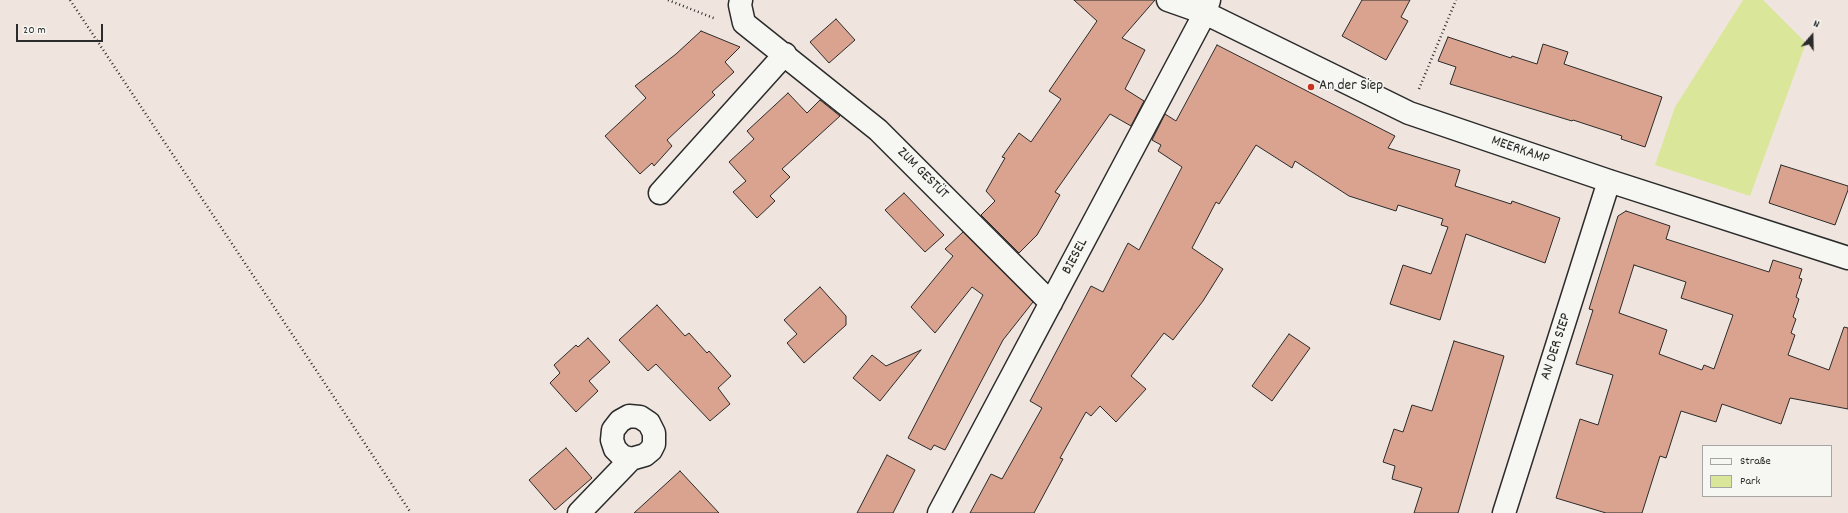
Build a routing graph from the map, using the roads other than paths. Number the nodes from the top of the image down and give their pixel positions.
1 (740, 0) edge
2 (1168, 0) edge
3 (1207, 7) edge
4 (785, 54) junction
5 (1609, 181) junction
6 (660, 193) dead end
7 (1848, 258) edge
8 (1051, 303) junction
9 (632, 459) dead end
10 (578, 513) edge
11 (939, 513) edge
12 (1504, 513) edge

1 - 4 street, ZUM GESTÜT
2 - 3 street, MEERKAMP
3 - 5 street, MEERKAMP
3 - 8 street, BIESEL
4 - 6 street
4 - 8 street, ZUM GESTÜT
5 - 7 street, MEERKAMP
5 - 12 street, AN DER SIEP
8 - 11 street, BIESEL
9 - 10 street

